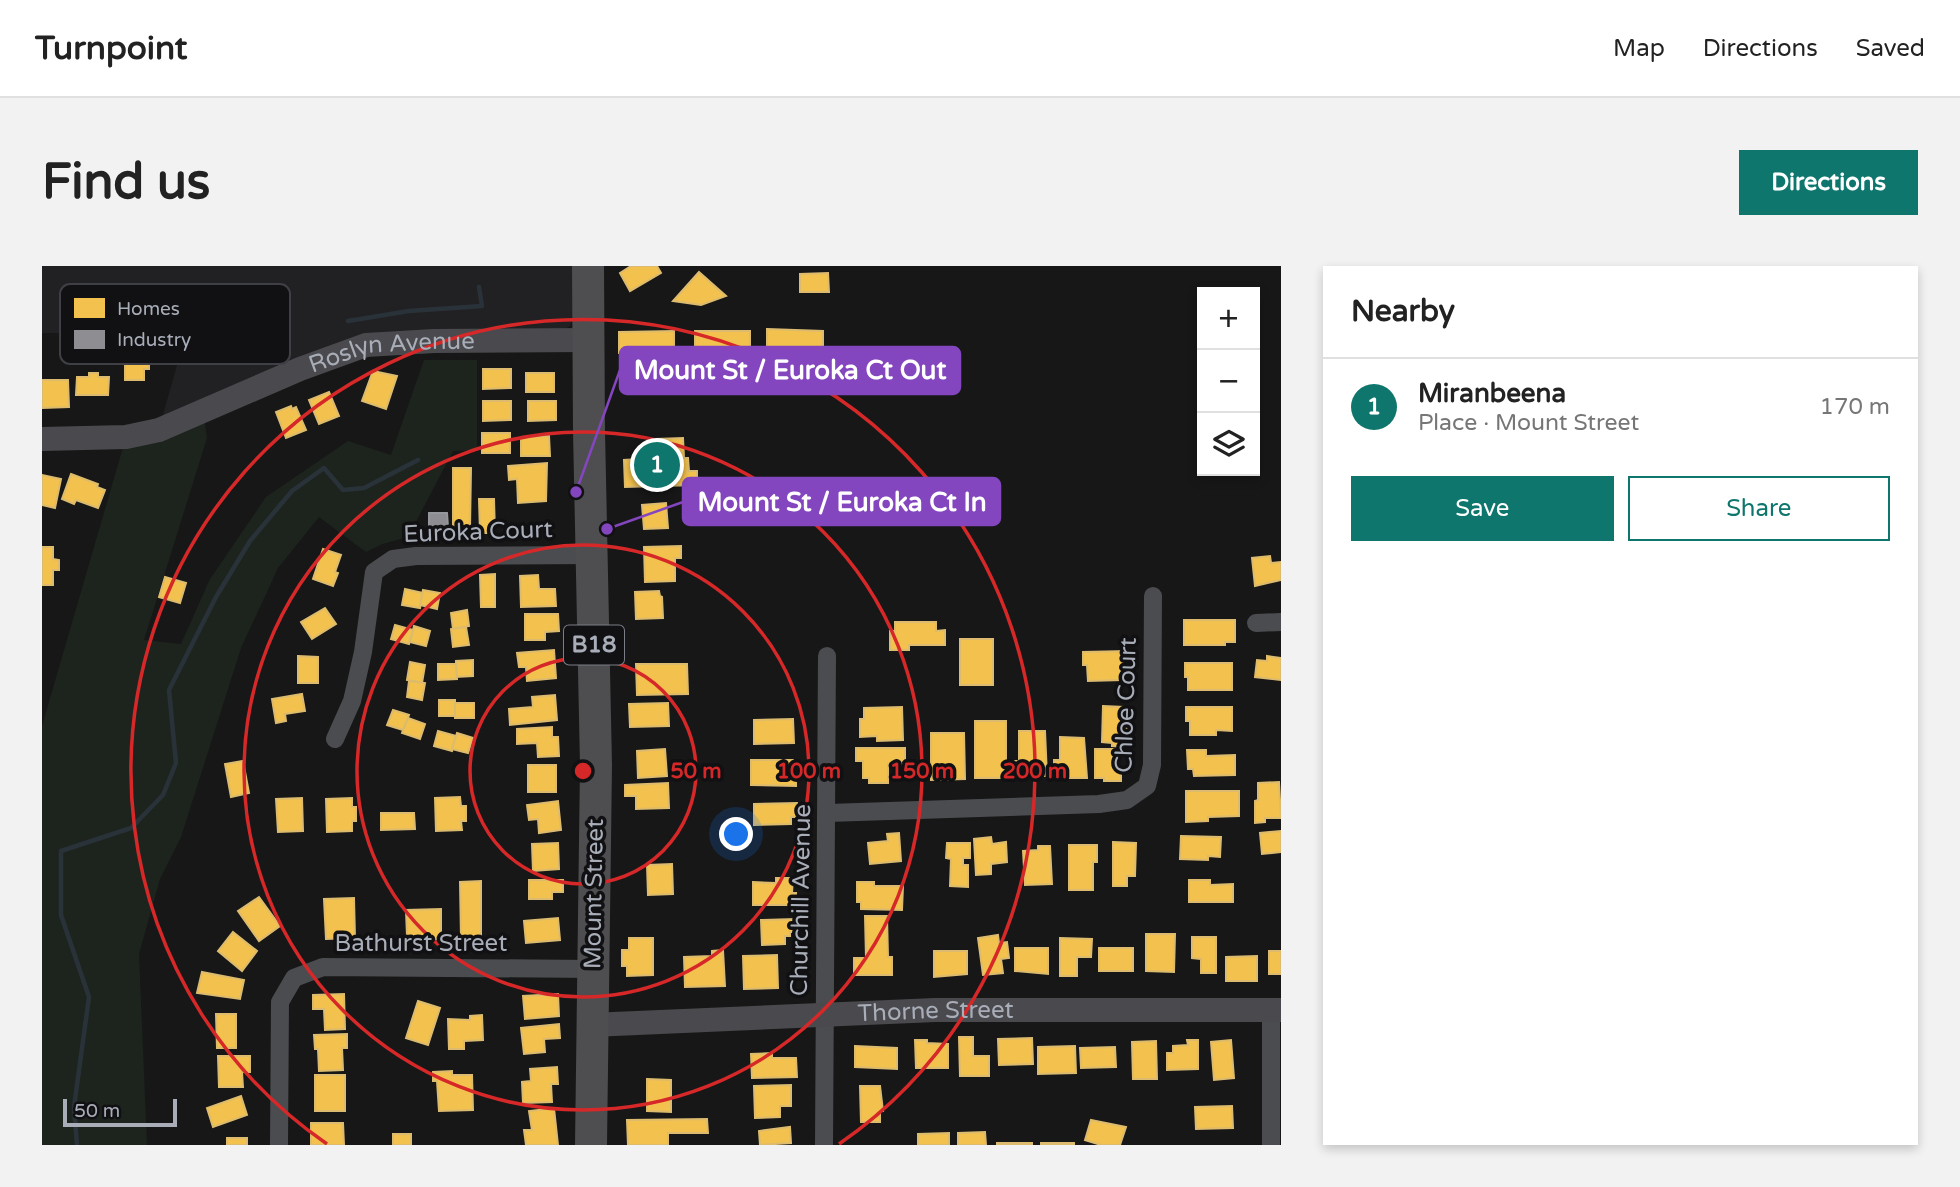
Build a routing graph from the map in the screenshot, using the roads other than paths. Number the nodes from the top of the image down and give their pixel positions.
1 (588, 266) edge
2 (588, 340) junction
3 (42, 439) edge
4 (592, 555) junction
5 (1153, 597) dead end
6 (1281, 622) edge
7 (1256, 623) dead end
8 (827, 656) dead end
9 (335, 739) dead end
10 (828, 813) junction
11 (594, 969) junction
12 (1276, 1010) edge
13 (824, 1014) junction
14 (591, 1025) junction
15 (279, 1145) edge
16 (590, 1145) edge
17 (824, 1145) edge
18 (1270, 1145) edge

1 - 2 highway, Mount Street / B18
2 - 3 street, Roslyn Avenue
2 - 4 highway, Mount Street / B18
4 - 9 street, Euroka Court
4 - 11 highway, Mount Street / B18
5 - 10 street, Chloe Court
6 - 7 street
8 - 10 street, Churchill Avenue
10 - 13 street, Churchill Avenue
11 - 14 highway, Mount Street / B18
11 - 15 street, Bathurst Street
12 - 13 street, Thorne Street
12 - 18 street
13 - 14 street, Thorne Street
13 - 17 street, Churchill Avenue
14 - 16 highway, Mount Street / B18

